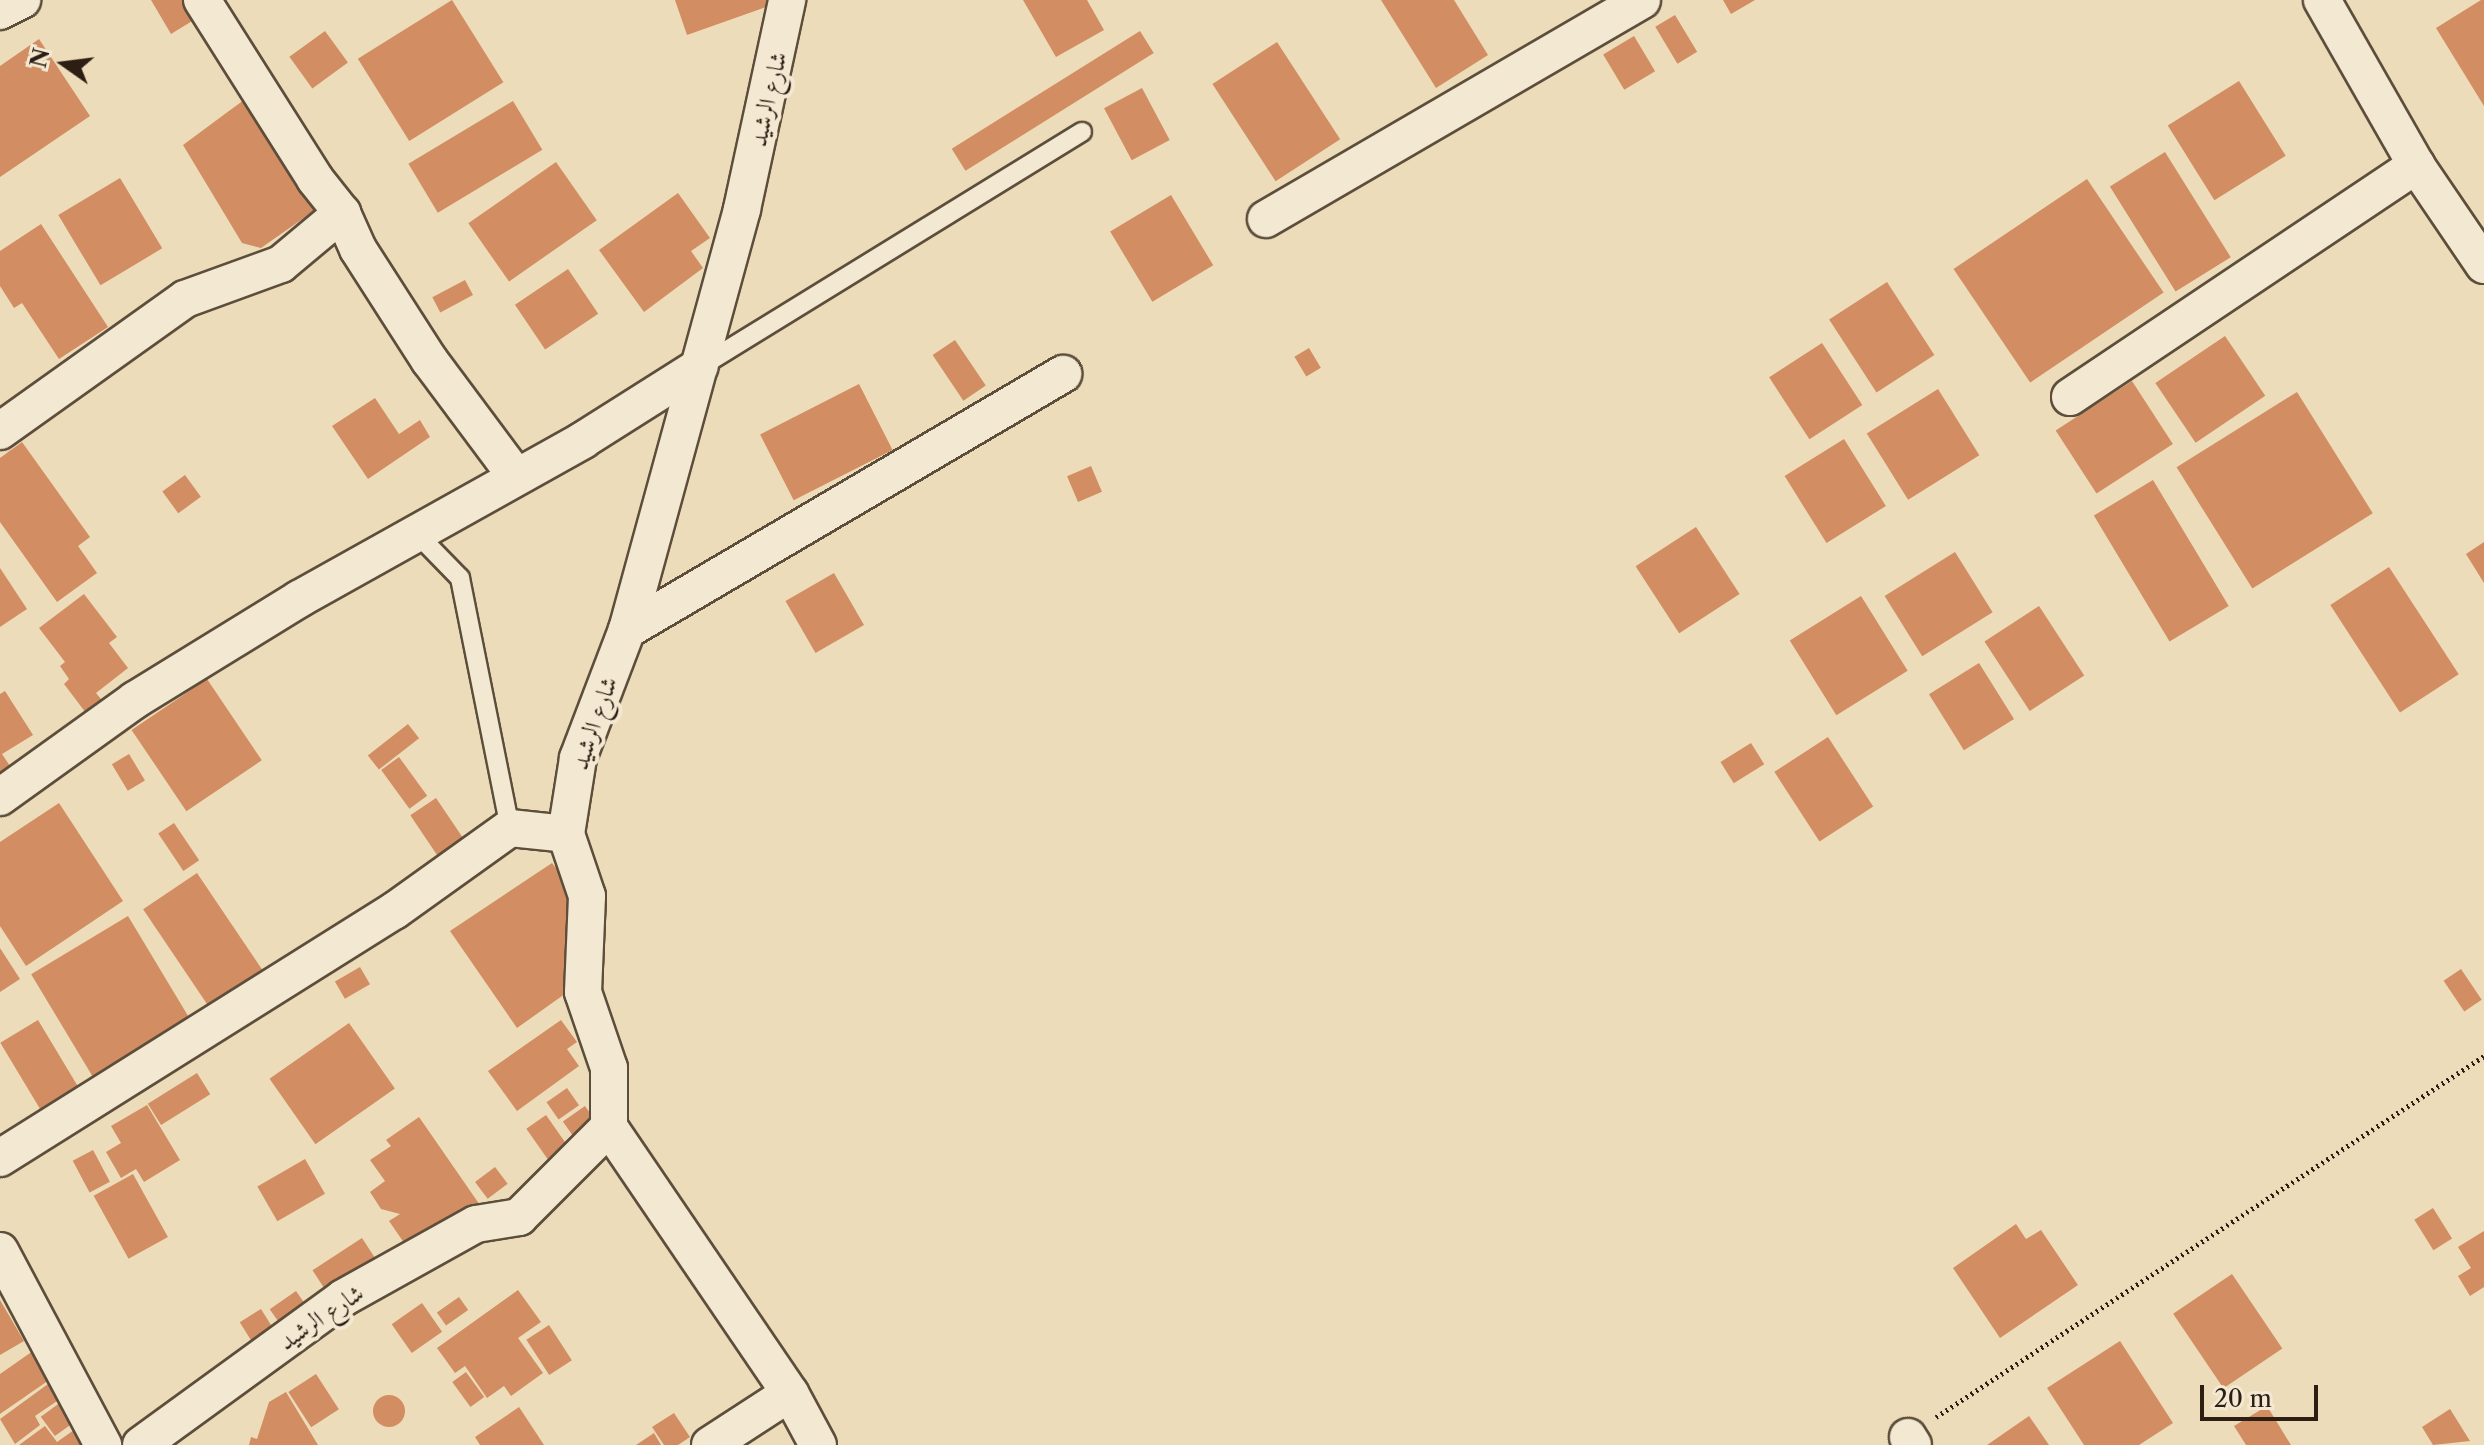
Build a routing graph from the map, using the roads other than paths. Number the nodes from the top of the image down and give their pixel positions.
1 (22, 0) edge
2 (202, 0) edge
3 (787, 0) edge
4 (1642, 0) edge
5 (2322, 0) edge
6 (0, 11) edge
7 (1082, 132) dead end
8 (2416, 165) junction
9 (342, 213) junction
10 (1266, 219) dead end
11 (2484, 265) edge
12 (700, 366) junction
13 (1063, 374) dead end
14 (2070, 397) dead end
15 (0, 431) edge
16 (515, 475) junction
17 (418, 535) junction
18 (627, 630) junction
19 (0, 797) edge
20 (510, 828) junction
21 (566, 834) junction
22 (609, 1127) junction
23 (0, 1158) edge
24 (0, 1251) edge
25 (790, 1393) junction
26 (103, 1445) edge
27 (141, 1445) edge
28 (710, 1445) edge
29 (818, 1445) edge

1 - 6 street
2 - 9 street
3 - 12 street, شارع الرشيد
4 - 10 street
5 - 8 street
7 - 12 lane
8 - 11 street
8 - 14 street
9 - 15 street
9 - 16 street
12 - 16 street
12 - 18 street, شارع الرشيد
13 - 18 street
16 - 17 street
17 - 19 street
17 - 20 lane
18 - 21 street, شارع الرشيد
20 - 21 street
20 - 23 street
21 - 22 street, شارع الرشيد
22 - 25 street
22 - 27 street, شارع الرشيد
24 - 26 street
25 - 28 street
25 - 29 street

